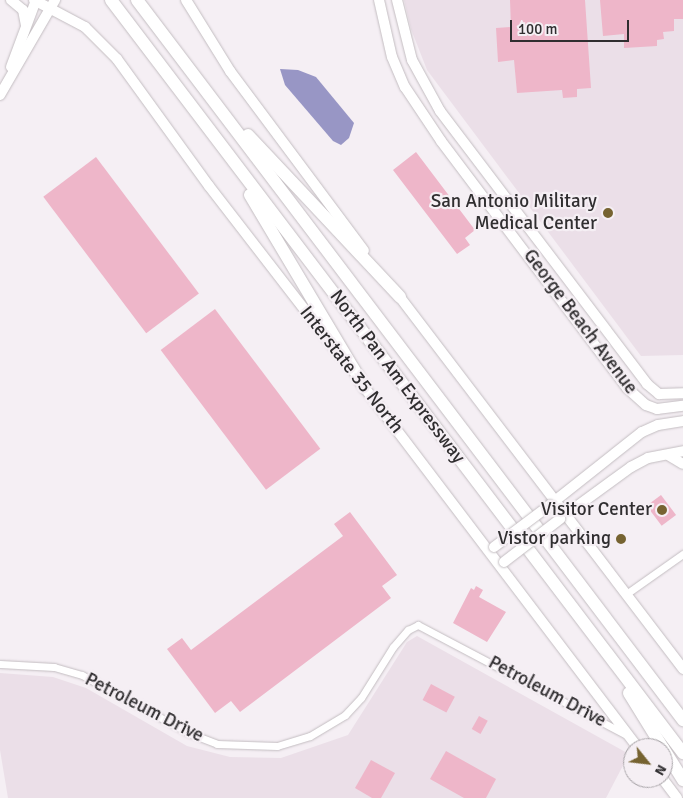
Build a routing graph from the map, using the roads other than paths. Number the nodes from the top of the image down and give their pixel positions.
1 (11, 0) edge
2 (35, 0) edge
3 (111, 0) edge
4 (138, 0) edge
5 (186, 0) edge
6 (379, 0) edge
7 (397, 0) edge
8 (53, 4) edge
9 (26, 26) junction
10 (0, 94) edge
11 (215, 137) junction
12 (400, 297) junction
13 (365, 388) junction
14 (683, 393) edge
15 (683, 406) edge
16 (683, 424) edge
17 (683, 443) edge
18 (683, 451) edge
19 (668, 454) junction
20 (683, 458) edge
21 (683, 464) edge
22 (552, 503) junction
23 (563, 517) junction
24 (491, 550) junction
25 (683, 554) edge
26 (502, 565) junction
27 (626, 594) junction
28 (589, 630) junction
29 (0, 664) edge
30 (683, 669) edge
31 (683, 720) edge
32 (629, 736) joint
33 (657, 738) edge
34 (683, 753) edge
35 (673, 764) edge
36 (683, 780) edge

1 - 9 main road
2 - 8 main road, Interstate 35 North
2 - 9 main road
3 - 11 highway, North Pan Am Expressway
4 - 12 highway
4 - 31 highway, North Pan Am Expressway
5 - 12 main road
6 - 15 main road, George Beach Avenue
7 - 14 main road, George Beach Avenue
8 - 10 main road
8 - 13 main road, Interstate 35 North
9 - 10 main road
11 - 13 highway
11 - 28 highway, North Pan Am Expressway
12 - 22 main road
13 - 24 main road, Interstate 35 North
16 - 22 main road
17 - 19 main road
18 - 19 main road
19 - 20 main road
19 - 21 main road
19 - 23 main road
22 - 23 main road
22 - 24 main road, bridge
23 - 26 main road, bridge
23 - 27 main road
24 - 26 main road, Interstate 35 North
25 - 27 street
26 - 32 main road, Interstate 35 North
27 - 30 main road
28 - 33 highway
28 - 34 highway, North Pan Am Expressway
29 - 32 street, Petroleum Drive
35 - 36 highway

